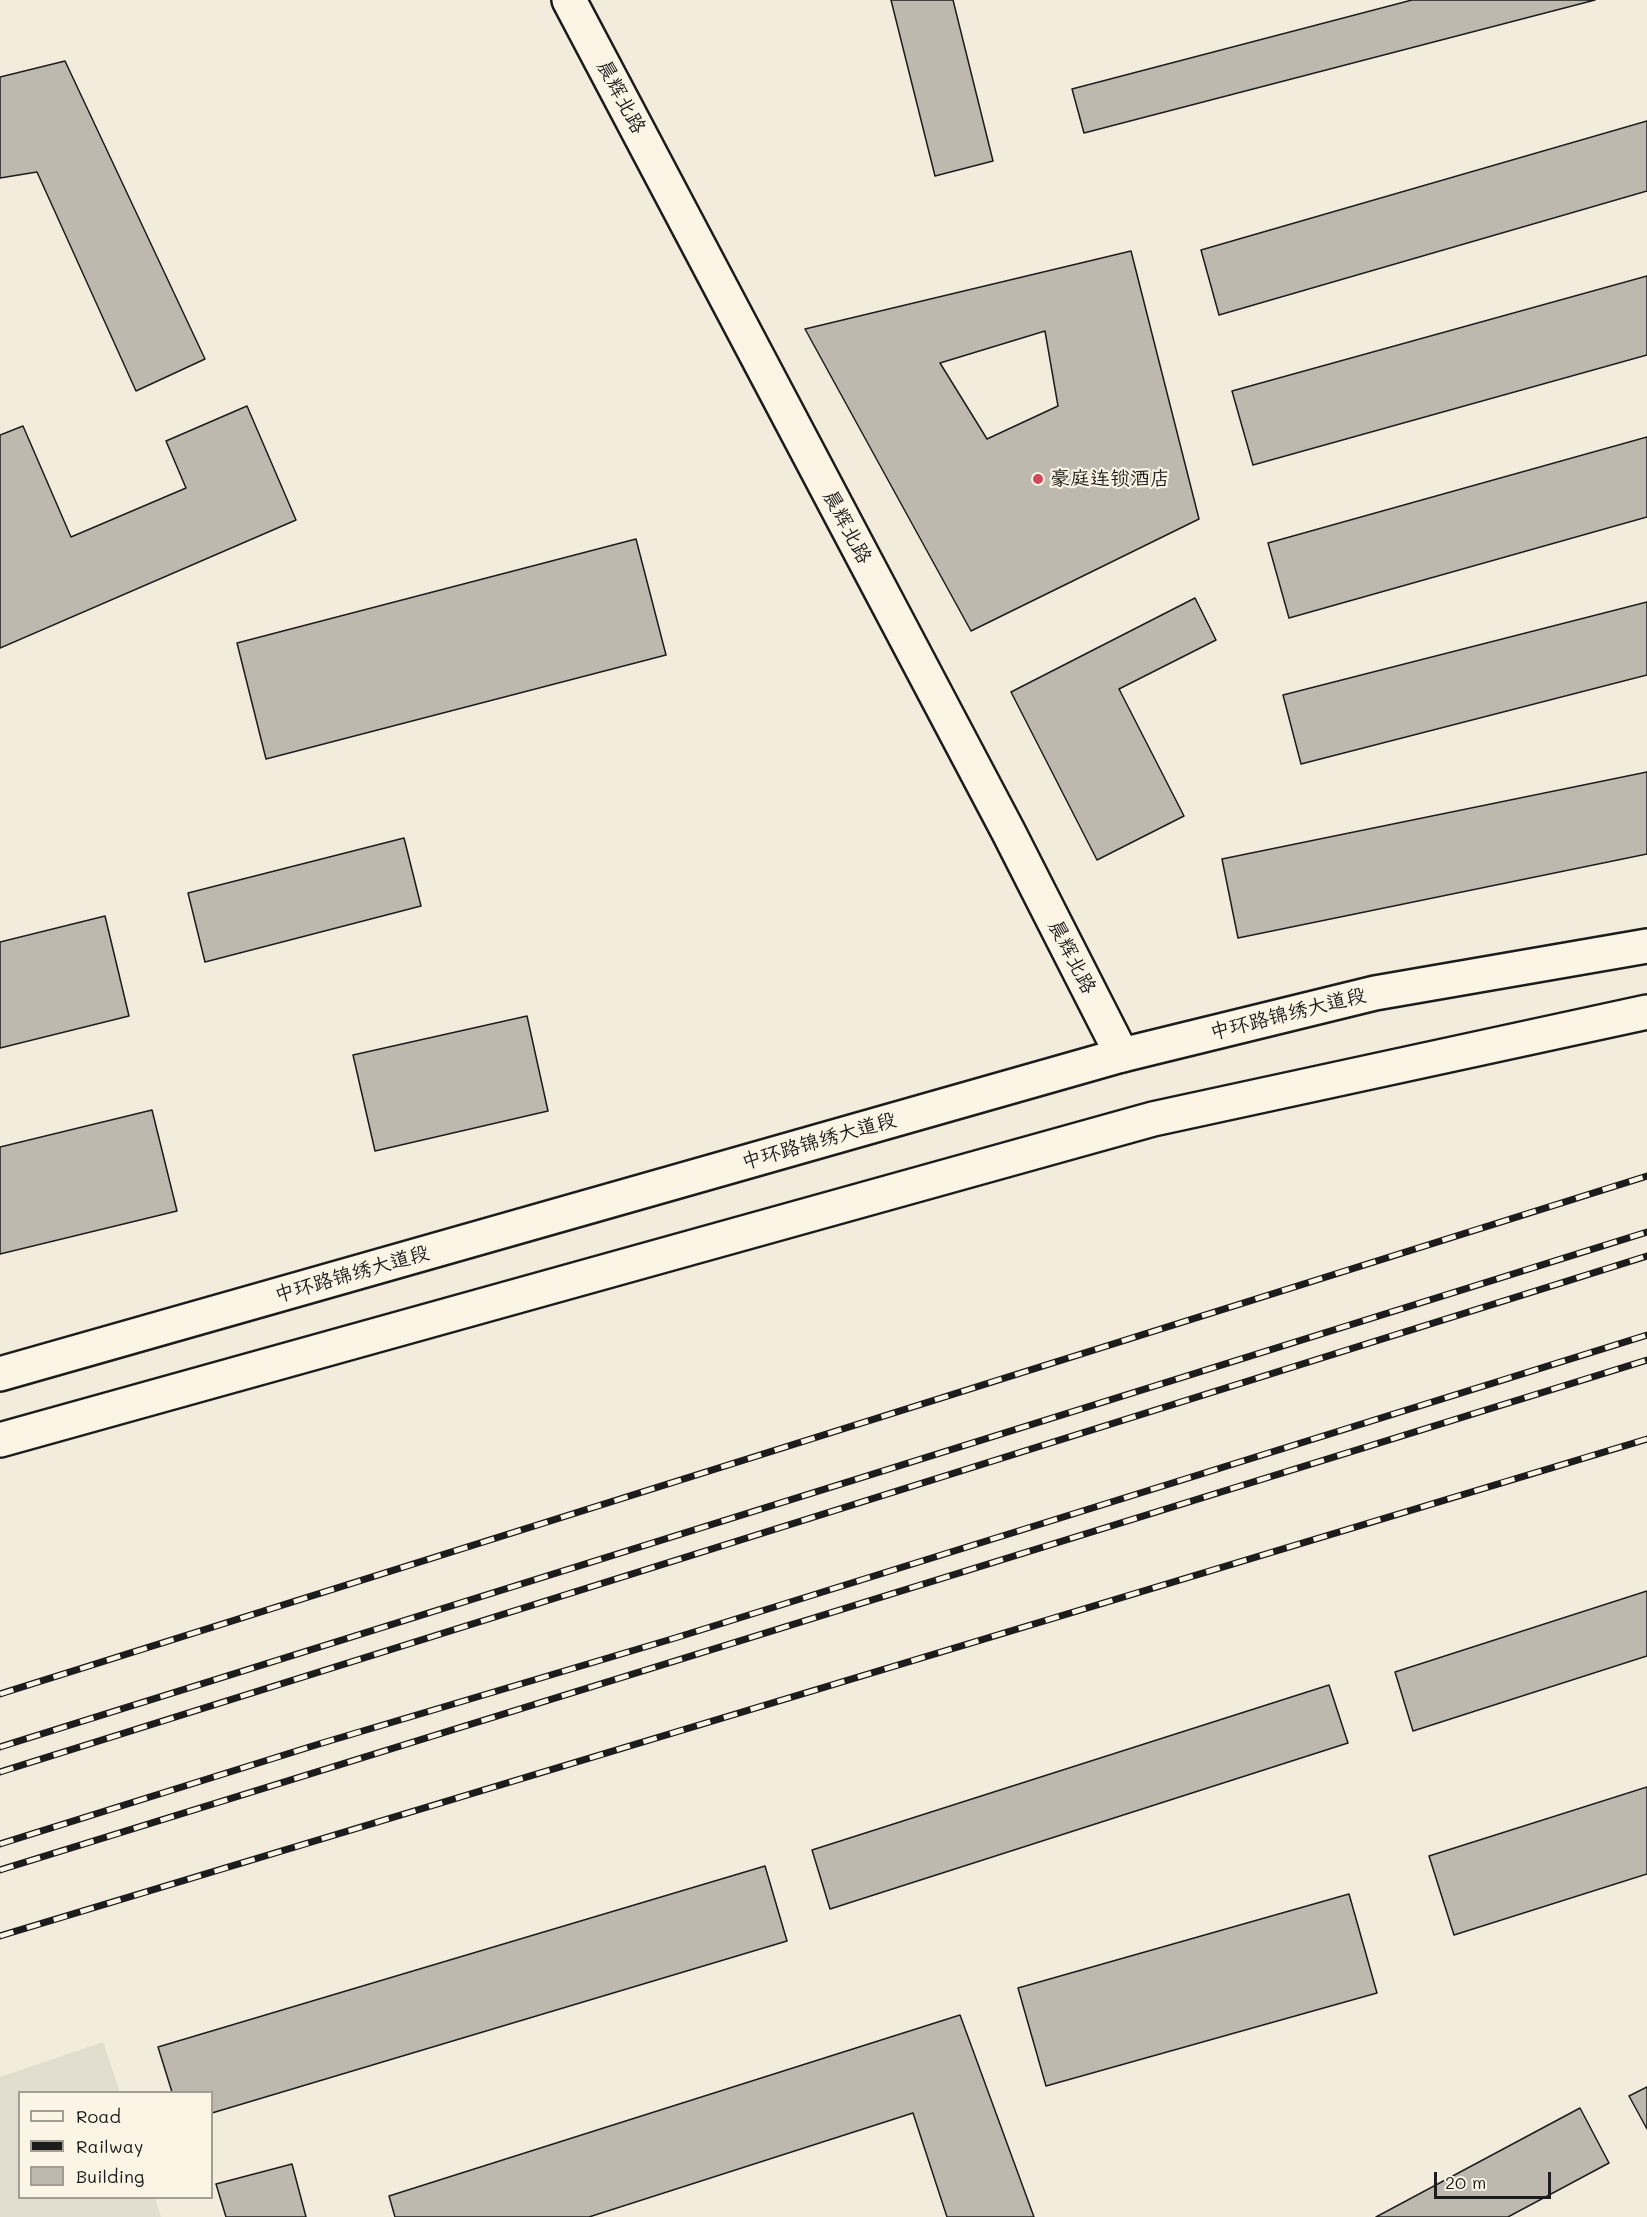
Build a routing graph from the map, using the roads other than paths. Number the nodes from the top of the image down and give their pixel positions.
1 (570, 0) edge
2 (1647, 946) edge
3 (1647, 1012) edge
4 (1122, 1055) junction
5 (0, 1374) edge
6 (0, 1440) edge

1 - 4 main road, 晨辉北路
2 - 4 main road, 中环路锦绣大道段
3 - 6 main road
4 - 5 main road, 中环路锦绣大道段

